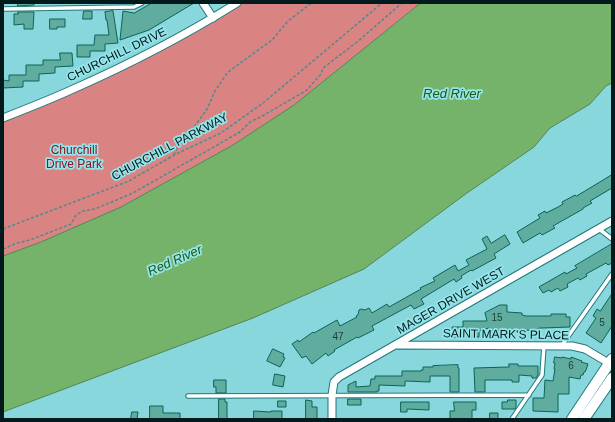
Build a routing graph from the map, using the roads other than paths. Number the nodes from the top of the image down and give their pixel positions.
1 (142, 3) edge
2 (203, 3) edge
3 (237, 3) edge
4 (3, 8) edge
5 (213, 18) junction
6 (3, 118) edge
7 (612, 221) edge
8 (599, 229) junction
9 (612, 239) edge
10 (612, 274) edge
11 (395, 345) junction
12 (544, 346) junction
13 (562, 346) junction
14 (611, 362) edge
15 (612, 378) edge
16 (332, 395) junction
17 (529, 395) junction
18 (188, 396) dead end
19 (332, 419) edge
20 (512, 419) edge
21 (572, 419) edge
22 (584, 419) edge

1 - 4 lane
2 - 5 street
3 - 5 street, CHURCHILL DRIVE
5 - 6 street, CHURCHILL DRIVE
7 - 8 street, MAGER DRIVE WEST
8 - 9 lane
8 - 11 street, MAGER DRIVE WEST
10 - 13 lane
11 - 12 street, SAINT MARK'S PLACE
11 - 16 street, MAGER DRIVE WEST
12 - 13 street, SAINT MARK'S PLACE
12 - 17 lane
13 - 14 street, SAINT MARK'S PLACE
14 - 21 main road
15 - 22 main road
16 - 17 lane
16 - 18 lane
16 - 19 street, MAGER DRIVE WEST
17 - 20 lane

